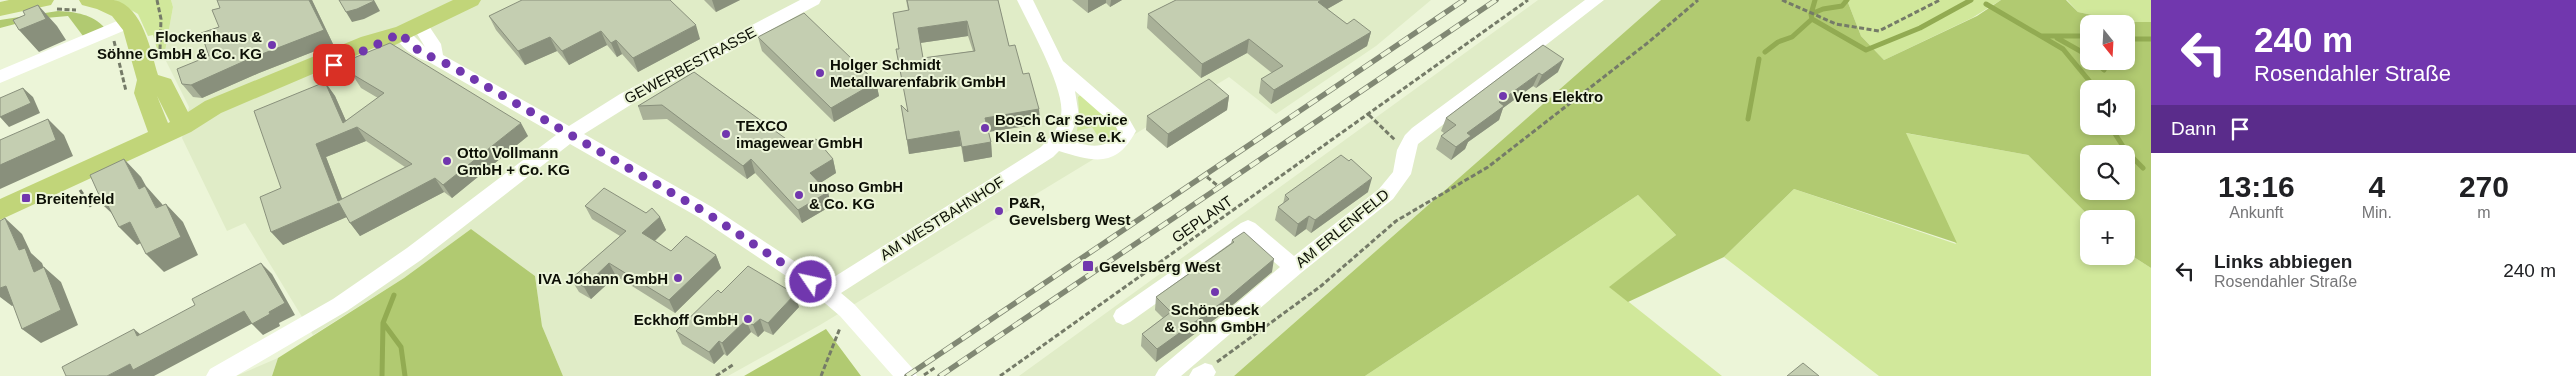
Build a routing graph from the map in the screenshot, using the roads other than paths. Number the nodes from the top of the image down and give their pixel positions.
1 (44, 0) edge
2 (90, 0) edge
3 (813, 0) edge
4 (1025, 0) edge
5 (1596, 0) edge
6 (467, 1) edge
7 (0, 9) edge
8 (129, 22) junction
9 (410, 28) junction
10 (1056, 63) junction
11 (146, 73) junction
12 (0, 77) edge
13 (184, 126) junction
14 (570, 134) junction
15 (161, 136) junction
16 (1057, 143) junction
17 (0, 210) edge
18 (1294, 267) junction
19 (826, 292) junction
20 (1123, 316) dead end
21 (216, 376) edge
22 (906, 376) edge
23 (1166, 376) edge

1 - 7 main road
2 - 8 main road
3 - 14 street, GEWERBESTRASSE
4 - 10 street, AM WESTBAHNHOF
5 - 18 street, AM ERLENFELD
6 - 9 main road
8 - 11 main road
8 - 12 street
9 - 13 main road
9 - 14 street
10 - 16 street, AM WESTBAHNHOF
10 - 16 street, AM WESTBAHNHOF
11 - 13 main road
11 - 15 main road
13 - 15 main road
14 - 19 street
14 - 21 street, GEWERBESTRASSE
15 - 17 main road
16 - 19 street, AM WESTBAHNHOF
18 - 20 street
18 - 23 street, AM ERLENFELD
19 - 22 street

